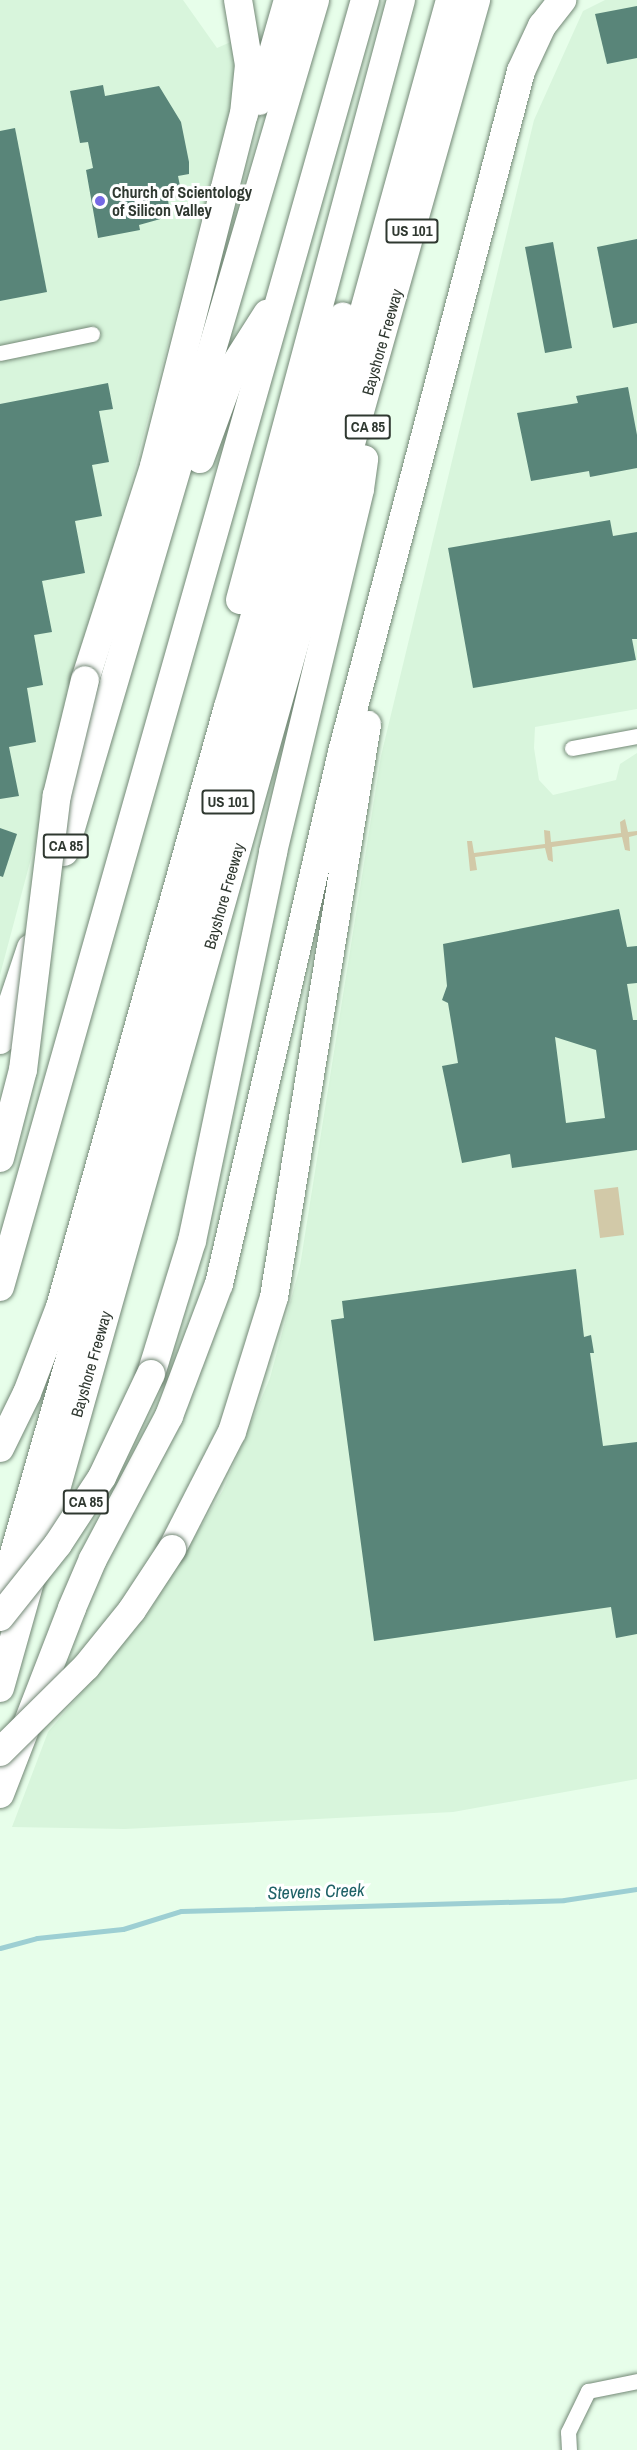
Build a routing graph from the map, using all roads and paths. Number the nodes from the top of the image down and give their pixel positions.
1 (238, 0) edge
2 (288, 0) edge
3 (315, 0) edge
4 (365, 0) edge
5 (400, 0) edge
6 (441, 0) edge
7 (450, 0) edge
8 (476, 0) edge
9 (562, 0) edge
10 (283, 290) junction
11 (92, 334) dead end
12 (0, 352) edge
13 (182, 362) junction
14 (376, 365) junction
15 (400, 535) junction
16 (637, 736) edge
17 (572, 748) dead end
18 (64, 852) junction
19 (0, 1040) edge
20 (0, 1158) edge
21 (66, 1254) junction
22 (0, 1287) edge
23 (0, 1410) edge
24 (0, 1448) edge
25 (0, 1602) edge
26 (0, 1617) edge
27 (0, 1688) edge
28 (0, 1752) edge
29 (0, 1794) edge
30 (637, 2381) edge
31 (570, 2450) edge

1 - 13 highway
2 - 13 highway
3 - 18 highway
4 - 10 highway
5 - 21 highway
6 - 21 highway
7 - 25 highway, US 101
8 - 14 highway, Bayshore Freeway / US 101
9 - 15 highway
10 - 18 highway, CA 85
10 - 22 highway
11 - 12 street
13 - 20 highway, bridge
14 - 26 highway, CA 85, bridge
14 - 27 highway, Bayshore Freeway / US 101
15 - 28 highway, bridge
15 - 29 highway
16 - 17 street
18 - 19 highway, CA 85
21 - 23 highway
21 - 24 highway
30 - 31 street

